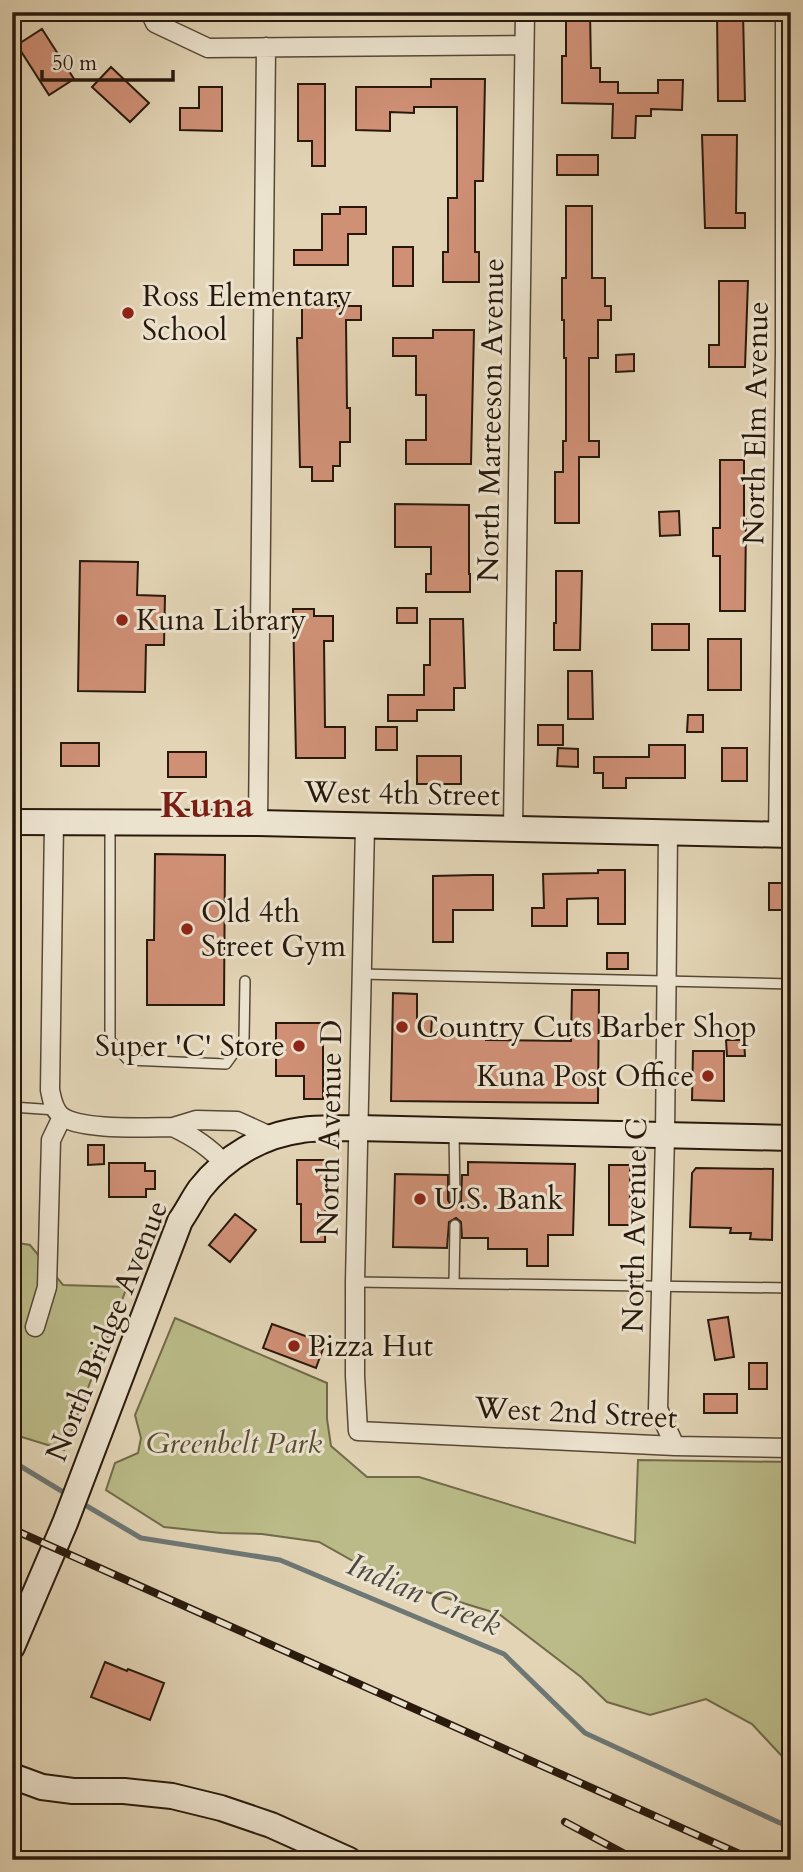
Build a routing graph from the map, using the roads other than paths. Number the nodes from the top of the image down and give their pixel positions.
1 (150, 12) edge
2 (524, 12) edge
3 (785, 12) edge
4 (524, 45) junction
5 (266, 47) junction
6 (788, 352) edge
7 (12, 822) edge
8 (54, 823) junction
9 (110, 823) junction
10 (258, 823) junction
11 (365, 826) junction
12 (513, 828) junction
13 (667, 833) junction
14 (784, 835) edge
15 (361, 974) junction
16 (245, 981) dead end
17 (666, 981) junction
18 (791, 984) edge
19 (12, 1107) edge
20 (59, 1113) junction
21 (173, 1127) junction
22 (357, 1128) junction
23 (454, 1131) junction
24 (270, 1136) junction
25 (665, 1136) junction
26 (791, 1138) edge
27 (225, 1164) junction
28 (455, 1199) dead end
29 (455, 1225) dead end
30 (355, 1282) junction
31 (454, 1283) junction
32 (662, 1285) junction
33 (791, 1288) edge
34 (35, 1327) dead end
35 (358, 1431) joint
36 (675, 1446) junction
37 (791, 1448) edge
38 (13, 1641) edge
39 (12, 1776) edge
40 (349, 1860) edge

1 - 5 street
2 - 4 street, North Marteeson Avenue
3 - 6 street, North Elm Avenue
4 - 5 street
4 - 12 street, North Marteeson Avenue
5 - 10 street
6 - 14 street, North Elm Avenue
7 - 8 main road, West 4th Street
8 - 9 main road, West 4th Street
8 - 20 street
9 - 10 main road, West 4th Street
9 - 16 lane
10 - 11 main road, West 4th Street
11 - 12 main road, West 4th Street
11 - 15 street, North Avenue D
12 - 13 main road, West 4th Street
13 - 14 main road, West 4th Street
13 - 17 street, North Avenue C
15 - 17 lane
15 - 22 street, North Avenue D
17 - 18 lane
17 - 25 street, North Avenue C
19 - 20 lane
20 - 21 street
20 - 34 street
21 - 24 street
21 - 27 street
22 - 23 main road, North Bridge Avenue
22 - 24 main road, North Bridge Avenue
22 - 30 street, North Avenue D
23 - 25 main road, North Bridge Avenue
23 - 28 lane
24 - 27 main road, North Bridge Avenue
25 - 26 main road, North Bridge Avenue
25 - 32 street, North Avenue C
27 - 38 main road, North Bridge Avenue
29 - 31 lane
30 - 31 lane
30 - 35 street, North Avenue D
31 - 32 lane
32 - 33 lane
32 - 36 street, North Avenue C
35 - 36 street, West 2nd Street
36 - 37 street, West 2nd Street
39 - 40 main road

